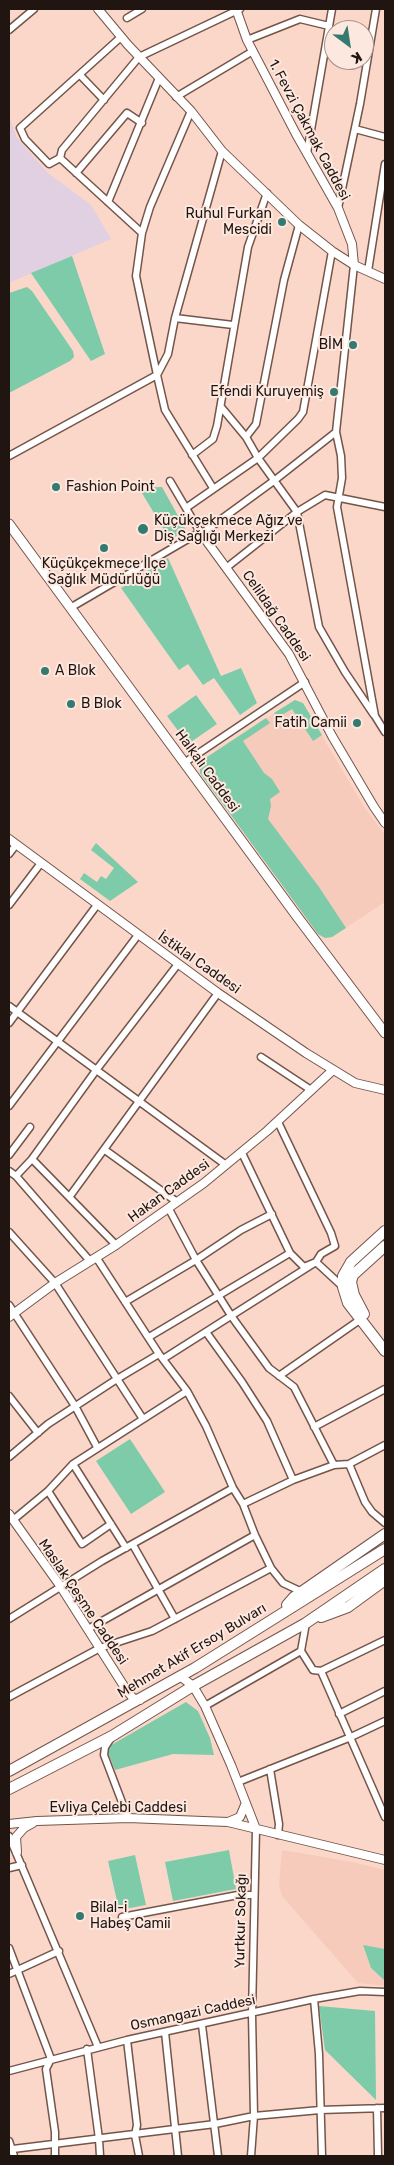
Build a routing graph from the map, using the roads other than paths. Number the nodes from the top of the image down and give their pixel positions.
1 (34, 9) edge
2 (98, 9) edge
3 (142, 9) edge
4 (238, 9) edge
5 (376, 9) edge
6 (126, 18) dead end
7 (324, 25) edge
8 (9, 30) edge
9 (122, 37) junction
10 (247, 40) junction
11 (252, 51) junction
12 (324, 55) edge
13 (139, 57) junction
14 (80, 75) junction
15 (159, 78) junction
16 (176, 96) junction
17 (104, 100) junction
18 (191, 111) junction
19 (142, 123) junction
20 (355, 129) junction
21 (385, 136) edge
22 (222, 151) junction
23 (307, 153) junction
24 (60, 158) junction
25 (385, 164) edge
26 (76, 173) junction
27 (267, 193) junction
28 (108, 202) junction
29 (338, 208) junction
30 (299, 224) junction
31 (142, 233) junction
32 (332, 251) junction
33 (354, 265) junction
34 (368, 271) junction
35 (385, 279) edge
36 (175, 318) junction
37 (233, 324) junction
38 (158, 375) junction
39 (220, 407) junction
40 (336, 432) junction
41 (246, 437) junction
42 (192, 455) junction
43 (9, 456) edge
44 (258, 458) junction
45 (276, 480) junction
46 (170, 481) dead end
47 (213, 488) junction
48 (339, 497) junction
49 (385, 507) edge
50 (186, 508) junction
51 (297, 512) junction
52 (9, 524) edge
53 (200, 533) junction
54 (226, 568) junction
55 (70, 608) junction
56 (305, 682) junction
57 (375, 716) junction
58 (385, 732) edge
59 (184, 763) junction
60 (385, 823) edge
61 (9, 839) edge
62 (16, 844) junction
63 (9, 854) edge
64 (41, 863) junction
65 (9, 905) edge
66 (97, 905) junction
67 (138, 935) junction
68 (178, 964) junction
69 (218, 993) junction
70 (9, 1006) edge
71 (17, 1012) junction
72 (9, 1023) edge
73 (385, 1033) edge
74 (57, 1042) junction
75 (261, 1057) dead end
76 (97, 1069) junction
77 (333, 1070) junction
78 (311, 1090) junction
79 (385, 1090) edge
80 (140, 1101) junction
81 (9, 1106) edge
82 (278, 1122) junction
83 (30, 1127) dead end
84 (105, 1150) junction
85 (242, 1153) junction
86 (9, 1155) edge
87 (32, 1159) junction
88 (226, 1165) junction
89 (9, 1171) edge
90 (16, 1176) junction
91 (70, 1196) junction
92 (177, 1202) junction
93 (169, 1209) junction
94 (272, 1214) junction
95 (385, 1231) edge
96 (9, 1232) edge
97 (116, 1245) junction
98 (385, 1246) edge
99 (290, 1253) junction
100 (93, 1259) junction
101 (196, 1260) junction
102 (316, 1262) junction
103 (55, 1283) junction
104 (343, 1287) junction
105 (218, 1296) junction
106 (125, 1302) junction
107 (9, 1305) edge
108 (12, 1314) edge
109 (232, 1317) junction
110 (361, 1319) junction
111 (206, 1332) junction
112 (149, 1337) junction
113 (385, 1340) edge
114 (385, 1351) edge
115 (161, 1357) junction
116 (279, 1376) junction
117 (117, 1379) junction
118 (385, 1389) edge
119 (187, 1391) junction
120 (9, 1396) edge
121 (75, 1406) junction
122 (143, 1420) junction
123 (314, 1427) junction
124 (38, 1433) junction
125 (385, 1445) edge
126 (97, 1447) junction
127 (9, 1457) edge
128 (73, 1464) junction
129 (350, 1464) junction
130 (334, 1466) junction
131 (293, 1480) junction
132 (233, 1488) junction
133 (48, 1491) junction
134 (243, 1504) junction
135 (11, 1517) edge
136 (385, 1523) edge
137 (111, 1524) junction
138 (385, 1534) edge
139 (254, 1535) junction
140 (133, 1545) junction
141 (126, 1548) junction
142 (385, 1549) edge
143 (271, 1568) junction
144 (385, 1569) edge
145 (385, 1580) edge
146 (61, 1587) junction
147 (157, 1589) junction
148 (303, 1592) junction
149 (9, 1619) edge
150 (175, 1619) junction
151 (272, 1620) junction
152 (306, 1622) junction
153 (88, 1629) junction
154 (385, 1640) edge
155 (100, 1648) junction
156 (301, 1650) junction
157 (321, 1671) junction
158 (180, 1676) junction
159 (193, 1686) junction
160 (385, 1691) edge
161 (9, 1697) edge
162 (140, 1700) junction
163 (205, 1706) junction
164 (339, 1714) junction
165 (385, 1721) edge
166 (112, 1736) junction
167 (351, 1737) junction
168 (270, 1769) junction
169 (9, 1771) edge
170 (238, 1782) junction
171 (9, 1789) edge
172 (245, 1805) junction
173 (385, 1814) edge
174 (128, 1818) junction
175 (37, 1821) junction
176 (228, 1822) junction
177 (9, 1824) edge
178 (256, 1830) junction
179 (278, 1835) junction
180 (9, 1836) edge
181 (17, 1852) junction
182 (385, 1860) edge
183 (22, 1865) junction
184 (9, 1868) edge
185 (254, 1895) junction
186 (122, 1917) dead end
187 (9, 1948) edge
188 (59, 1951) junction
189 (18, 1970) junction
190 (9, 1974) edge
191 (385, 1992) edge
192 (314, 1999) junction
193 (252, 2014) junction
194 (202, 2025) junction
195 (165, 2032) junction
196 (127, 2040) junction
197 (98, 2046) junction
198 (87, 2049) junction
199 (51, 2059) junction
200 (9, 2070) edge
201 (377, 2108) junction
202 (385, 2108) edge
203 (320, 2110) junction
204 (254, 2116) junction
205 (215, 2124) junction
206 (176, 2129) junction
207 (135, 2134) junction
208 (100, 2139) junction
209 (9, 2141) edge
210 (54, 2144) junction
211 (13, 2153) edge
212 (55, 2156) edge
213 (100, 2156) edge
214 (139, 2156) edge
215 (178, 2156) edge
216 (218, 2156) edge
217 (251, 2156) edge
218 (322, 2156) edge
219 (378, 2156) edge

1 - 8 street
2 - 9 street
3 - 6 street
4 - 10 street, 1. Fevzi Çakmak Caddesi
4 - 13 street
5 - 20 street
7 - 10 street
9 - 13 street
9 - 14 street
10 - 11 street, 1. Fevzi Çakmak Caddesi
11 - 16 street
11 - 23 street, 1. Fevzi Çakmak Caddesi
12 - 23 street
13 - 15 street
13 - 17 street
14 - 17 street
14 - 24 street
15 - 16 street
15 - 19 street
16 - 18 street
17 - 24 street
18 - 22 street
18 - 31 street
19 - 26 street
19 - 28 street
20 - 21 street
20 - 29 street
22 - 27 street
22 - 36 street
23 - 29 street, 1. Fevzi Çakmak Caddesi
24 - 26 street
25 - 34 street
26 - 28 street
27 - 30 street
27 - 37 street
28 - 31 street
29 - 33 street, 1. Fevzi Çakmak Caddesi
30 - 32 street
30 - 41 street
31 - 38 street
32 - 33 street
32 - 44 street
33 - 34 street
33 - 40 street
34 - 35 street
36 - 37 street
36 - 38 street
37 - 39 street
38 - 42 street
38 - 43 street
39 - 41 street
39 - 42 street
40 - 45 street
40 - 48 street
41 - 44 street
42 - 47 street
44 - 45 street
44 - 47 street
45 - 51 street
45 - 53 street
46 - 50 street
47 - 50 street
48 - 49 street
48 - 51 street
48 - 57 street
50 - 53 street
51 - 54 street
51 - 57 street
52 - 55 main road, Halkalı Caddesi
53 - 54 street, Celildağ Caddesi
53 - 55 street
54 - 56 street, Celildağ Caddesi
55 - 59 main road, Halkalı Caddesi
56 - 59 street
56 - 60 street, Celildağ Caddesi
57 - 58 street
59 - 73 main road, Halkalı Caddesi
61 - 62 street, İstiklal Caddesi
62 - 63 street
62 - 64 street, İstiklal Caddesi
64 - 65 street
64 - 66 street, İstiklal Caddesi
66 - 67 street, İstiklal Caddesi
66 - 71 street
67 - 68 street, İstiklal Caddesi
67 - 74 street
68 - 69 street, İstiklal Caddesi
68 - 76 street
69 - 77 street, İstiklal Caddesi
69 - 80 street
70 - 71 street
71 - 72 street
71 - 74 street
74 - 76 street
74 - 81 street
75 - 78 street
76 - 80 street
76 - 87 street
77 - 78 street, Hakan Caddesi
77 - 79 street, İstiklal Caddesi
78 - 82 street, Hakan Caddesi
80 - 84 street
80 - 88 street
82 - 85 street, Hakan Caddesi
82 - 102 street
83 - 86 street
84 - 91 street
84 - 92 street
85 - 88 street, Hakan Caddesi
85 - 94 street
87 - 90 street
87 - 91 street
88 - 92 street, Hakan Caddesi
89 - 90 street
90 - 100 street
91 - 97 street
92 - 93 street, Hakan Caddesi
93 - 97 street, Hakan Caddesi
93 - 101 street
94 - 99 street
94 - 101 street
95 - 104 main road
96 - 103 street
97 - 100 street, Hakan Caddesi
98 - 113 main road
99 - 102 street
99 - 105 street
100 - 103 street, Hakan Caddesi
100 - 106 street
101 - 105 street
101 - 106 street
102 - 104 street
102 - 109 street
103 - 108 street, Hakan Caddesi
103 - 117 street
104 - 110 main road
105 - 109 street
105 - 112 street
106 - 112 street
107 - 108 street
108 - 121 street
109 - 111 street
109 - 116 street
110 - 114 main road
110 - 116 street
111 - 115 street
111 - 131 street
112 - 115 street
115 - 117 street
115 - 119 street
116 - 123 street
117 - 121 street
117 - 122 street
118 - 123 street
119 - 122 street
119 - 132 street
120 - 124 street
121 - 124 street
121 - 126 street
122 - 126 street
123 - 130 street
124 - 127 street
125 - 129 street
126 - 128 street
128 - 133 street
128 - 137 street
129 - 130 street
129 - 136 street
130 - 131 street
131 - 134 street
132 - 134 street
132 - 140 street
133 - 135 street
133 - 137 street
134 - 139 street
135 - 146 street, Maslak Çeşme Caddesi
137 - 141 street
138 - 148 main road
139 - 143 street
139 - 147 street
140 - 141 street
140 - 147 street
141 - 146 street
142 - 151 main road, Mehmet Akif Ersoy Bulvarı
143 - 148 street
143 - 150 street
144 - 152 main road
145 - 152 main road
146 - 149 street
146 - 153 street, Maslak Çeşme Caddesi
147 - 150 street
147 - 153 street
148 - 151 main road
150 - 155 street
151 - 158 main road, Mehmet Akif Ersoy Bulvarı
152 - 156 street
152 - 159 main road
153 - 155 street, Maslak Çeşme Caddesi
154 - 157 street
155 - 161 street
155 - 162 street, Maslak Çeşme Caddesi
156 - 157 street
156 - 163 street
157 - 164 street
158 - 159 street
158 - 162 main road, Mehmet Akif Ersoy Bulvarı
159 - 163 street
159 - 166 main road
160 - 164 street
162 - 169 main road, Mehmet Akif Ersoy Bulvarı
163 - 170 street
164 - 167 street
165 - 167 street
166 - 171 main road
166 - 174 street
167 - 168 street
167 - 173 street
168 - 170 street
168 - 179 street
170 - 172 street
172 - 176 street
172 - 178 street
174 - 175 street, Evliya Çelebi Caddesi
174 - 176 street, Evliya Çelebi Caddesi
175 - 177 street, Evliya Çelebi Caddesi
175 - 181 street
176 - 178 street, Evliya Çelebi Caddesi
178 - 179 street, Evliya Çelebi Caddesi
178 - 185 street, Yurtkur Sokağı
179 - 182 street, Evliya Çelebi Caddesi
180 - 181 street
181 - 183 street
183 - 184 street
183 - 188 street
185 - 186 street
185 - 193 street, Yurtkur Sokağı
187 - 189 street
188 - 189 street
188 - 197 street
189 - 190 street
189 - 199 street
191 - 192 street, Osmangazi Caddesi
192 - 193 street, Osmangazi Caddesi
192 - 203 street
193 - 194 street, Osmangazi Caddesi
193 - 204 street, Yurtkur Sokağı
194 - 195 street, Osmangazi Caddesi
194 - 205 street
195 - 196 street, Osmangazi Caddesi
195 - 206 street
196 - 197 street, Osmangazi Caddesi
196 - 207 street
197 - 198 street, Osmangazi Caddesi
198 - 199 street, Osmangazi Caddesi
198 - 208 street
199 - 200 street, Osmangazi Caddesi
199 - 210 street
201 - 202 street
201 - 203 street
201 - 219 street
203 - 204 street
203 - 218 street
204 - 205 street
204 - 217 street, Yurtkur Sokağı
205 - 206 street
205 - 216 street
206 - 207 street
206 - 215 street
207 - 208 street
207 - 214 street
208 - 210 street
208 - 213 street
209 - 211 street
210 - 211 street
210 - 212 street

